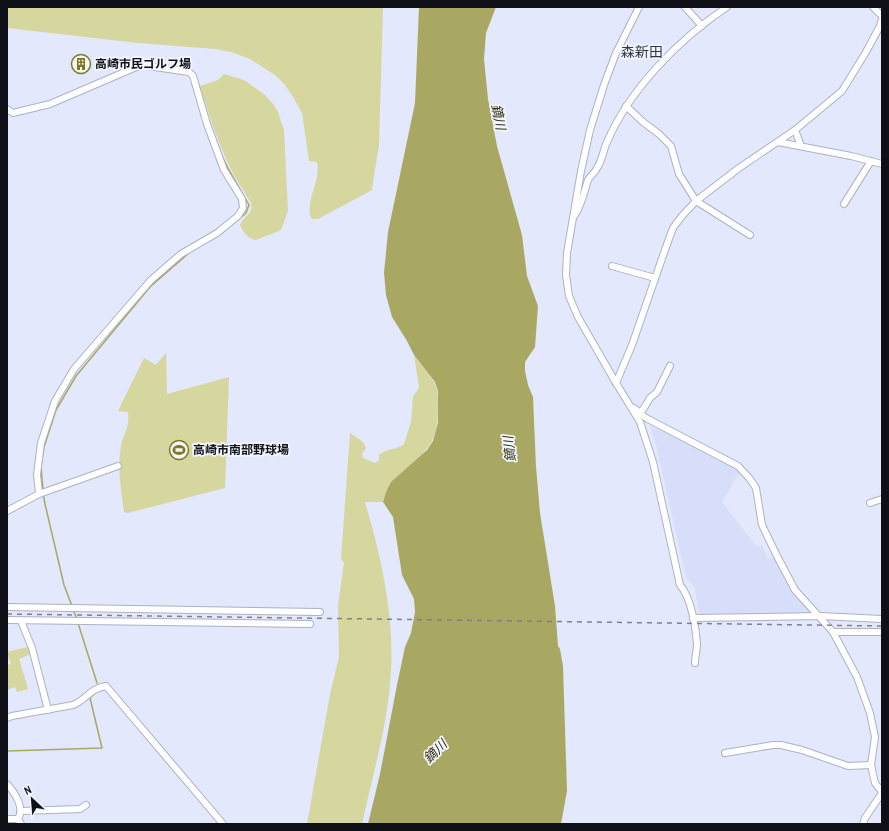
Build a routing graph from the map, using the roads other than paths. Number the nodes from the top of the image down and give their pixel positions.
1 (640, 7) edge
2 (685, 7) edge
3 (727, 7) edge
4 (873, 7) edge
5 (882, 17) edge
6 (702, 26) junction
7 (881, 27) edge
8 (626, 106) junction
9 (7, 109) edge
10 (795, 130) junction
11 (778, 142) junction
12 (801, 146) junction
13 (871, 161) junction
14 (882, 164) edge
15 (696, 201) junction
16 (844, 204) dead end
17 (573, 218) junction
18 (750, 235) dead end
19 (612, 266) dead end
20 (655, 278) junction
21 (670, 366) dead end
22 (616, 383) junction
23 (638, 415) junction
24 (118, 466) dead end
25 (39, 494) junction
26 (882, 499) edge
27 (870, 503) dead end
28 (7, 511) edge
29 (7, 608) edge
30 (320, 612) dead end
31 (820, 616) junction
32 (693, 618) junction
33 (882, 619) edge
34 (7, 620) edge
35 (21, 621) junction
36 (310, 624) dead end
37 (833, 632) junction
38 (882, 632) edge
39 (695, 663) dead end
40 (48, 710) junction
41 (7, 718) edge
42 (725, 753) dead end
43 (871, 765) junction
44 (7, 784) edge
45 (882, 792) edge
46 (86, 805) dead end
47 (20, 811) junction
48 (7, 819) edge
49 (19, 821) edge
50 (223, 824) edge
51 (863, 824) edge

1 - 17 street
2 - 6 street
3 - 6 street
4 - 5 street
5 - 7 street
6 - 8 street
7 - 10 street
8 - 15 street
8 - 17 street
9 - 25 street
10 - 11 street
10 - 12 street
11 - 12 street
11 - 15 street
12 - 13 street
13 - 14 street
13 - 16 street
15 - 18 street
15 - 20 street
17 - 22 street
19 - 20 street
20 - 22 street
21 - 23 street
22 - 23 street
23 - 31 street
23 - 32 street
24 - 25 street
25 - 28 street
26 - 27 street
29 - 30 street
31 - 32 street
31 - 33 street
31 - 37 street
32 - 39 street
34 - 35 street
35 - 36 street
35 - 40 street
37 - 38 street
37 - 43 street
40 - 41 street
40 - 50 street
42 - 43 street
43 - 45 street
44 - 47 street
45 - 51 street
46 - 47 street
47 - 49 street
48 - 49 street

